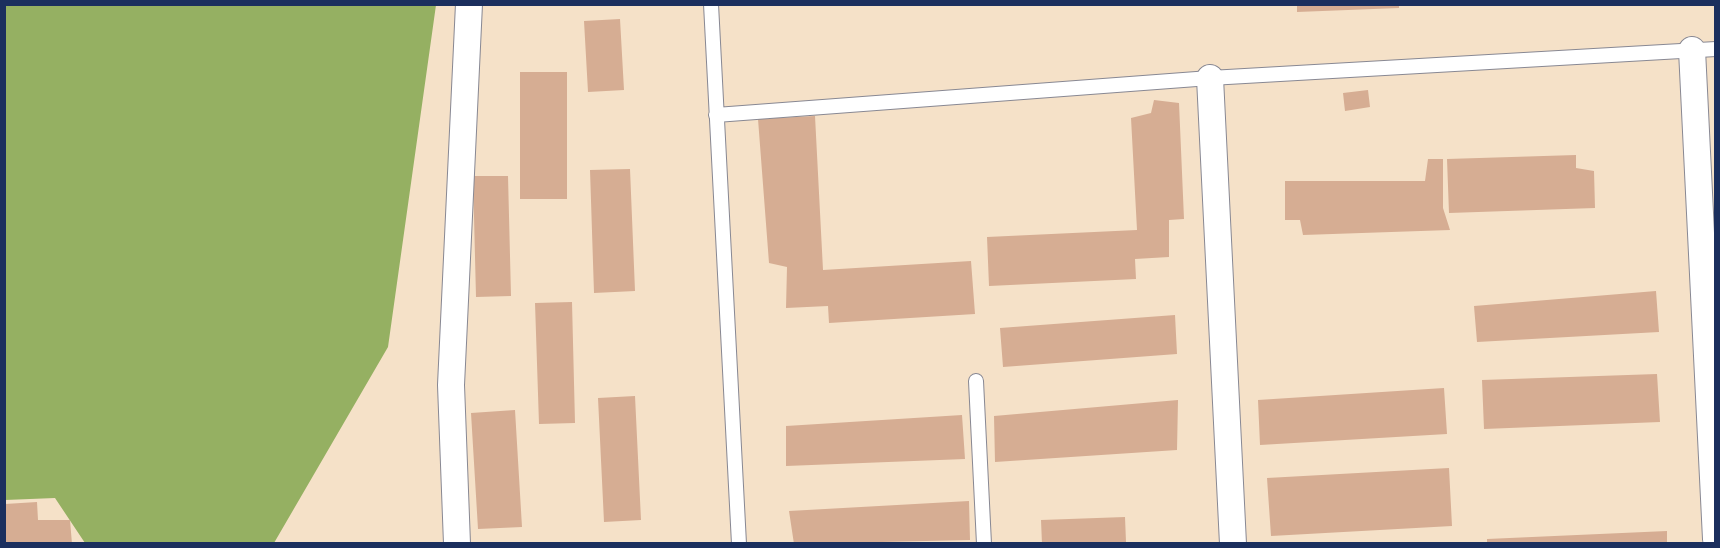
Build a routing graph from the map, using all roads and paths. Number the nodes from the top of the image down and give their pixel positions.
1 (469, 4) edge
2 (711, 4) edge
3 (1704, 49) edge
4 (1210, 78) junction
5 (716, 115) junction
6 (976, 381) dead end
7 (1716, 539) edge
8 (457, 543) edge
9 (739, 543) edge
10 (984, 543) edge
11 (1233, 543) edge

1 - 8 street
2 - 5 lane
3 - 4 lane
3 - 7 street
4 - 5 lane
4 - 11 street
5 - 9 lane
6 - 10 lane

